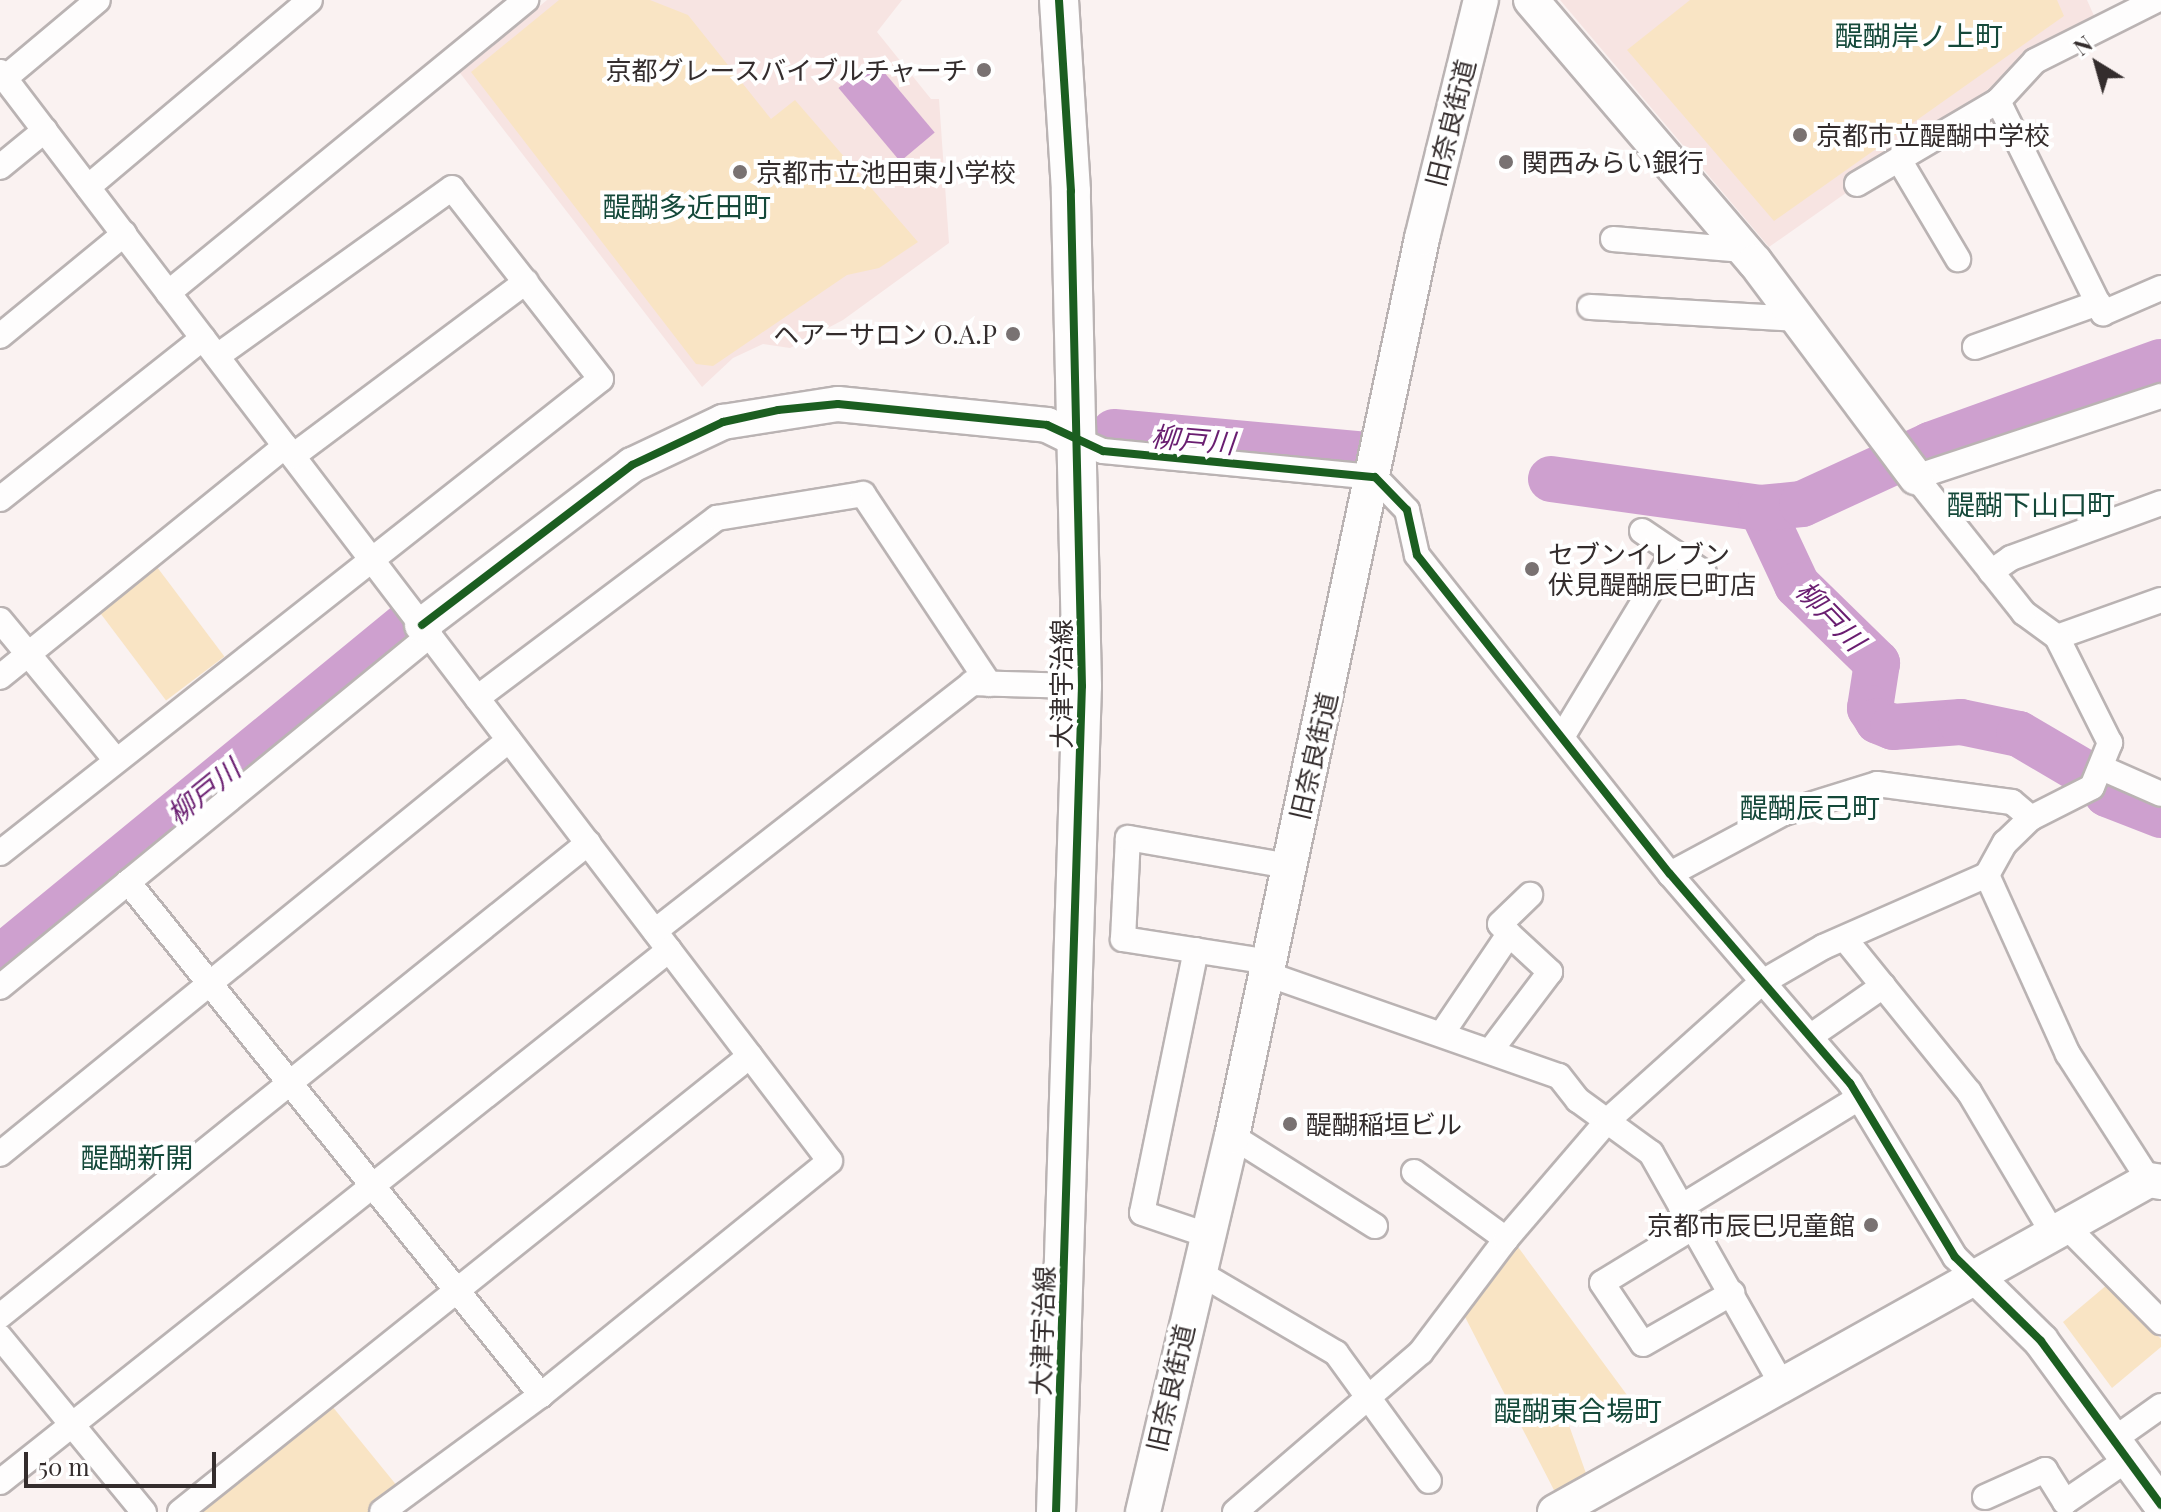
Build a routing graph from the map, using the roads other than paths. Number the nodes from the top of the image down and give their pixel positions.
1 (98, 0) edge
2 (310, 0) edge
3 (1059, 0) edge
4 (1481, 0) edge
5 (1531, 0) edge
6 (2157, 0) edge
7 (512, 4) edge
8 (3, 75) edge
9 (1998, 101) junction
10 (45, 130) junction
11 (1901, 163) junction
12 (0, 167) edge
13 (1857, 184) dead end
14 (88, 187) junction
15 (124, 234) junction
16 (1613, 239) dead end
17 (1744, 250) junction
18 (1958, 259) dead end
19 (526, 282) junction
20 (2161, 288) edge
21 (168, 293) junction
22 (2098, 303) junction
23 (1590, 307) dead end
24 (1800, 319) junction
25 (0, 336) edge
26 (210, 347) junction
27 (1975, 347) dead end
28 (2161, 396) edge
29 (1078, 440) junction
30 (289, 451) junction
31 (1906, 463) junction
32 (1375, 477) junction
33 (0, 499) edge
34 (2161, 503) edge
35 (1642, 531) dead end
36 (1673, 553) junction
37 (369, 556) junction
38 (1991, 572) junction
39 (1704, 573) dead end
40 (2161, 600) edge
41 (0, 620) edge
42 (426, 630) junction
43 (2057, 637) junction
44 (28, 655) junction
45 (0, 677) edge
46 (989, 684) junction
47 (1082, 686) junction
48 (477, 698) junction
49 (1562, 737) junction
50 (509, 740) junction
51 (116, 760) junction
52 (2102, 768) junction
53 (2161, 794) edge
54 (2031, 818) junction
55 (588, 843) junction
56 (0, 853) edge
57 (1288, 866) junction
58 (1670, 874) junction
59 (1987, 875) junction
60 (128, 882) junction
61 (1530, 895) dead end
62 (1509, 934) junction
63 (1845, 939) junction
64 (662, 940) junction
65 (1196, 950) junction
66 (1268, 968) junction
67 (210, 983) junction
68 (1761, 983) junction
69 (1883, 986) junction
70 (0, 987) edge
71 (1443, 1032) junction
72 (1811, 1036) junction
73 (1491, 1050) junction
74 (750, 1056) junction
75 (290, 1083) junction
76 (1859, 1098) junction
77 (1607, 1121) junction
78 (1232, 1136) junction
79 (0, 1154) edge
80 (1414, 1172) dead end
81 (2155, 1181) edge
82 (372, 1184) junction
83 (1687, 1218) junction
84 (1375, 1226) dead end
85 (2061, 1231) junction
86 (1207, 1235) junction
87 (1506, 1239) junction
88 (1198, 1272) junction
89 (1977, 1278) junction
90 (456, 1289) junction
91 (1732, 1293) junction
92 (0, 1316) edge
93 (2161, 1322) edge
94 (0, 1337) edge
95 (1783, 1386) junction
96 (541, 1395) junction
97 (1368, 1396) junction
98 (2161, 1406) edge
99 (73, 1426) junction
100 (2120, 1450) junction
101 (1429, 1481) dead end
102 (0, 1482) edge
103 (1985, 1497) dead end
104 (2161, 1505) edge
105 (2064, 1507) edge
106 (144, 1512) edge
107 (180, 1512) edge
108 (382, 1512) edge
109 (1056, 1512) edge
110 (1143, 1512) edge
111 (1235, 1512) edge
112 (1555, 1512) edge

1 - 8 street
2 - 14 street
3 - 29 main road, 大津宇治線
4 - 32 street, 旧奈良街道
5 - 17 street
6 - 9 street
7 - 21 street
8 - 10 street
9 - 11 street
9 - 22 street
10 - 12 street
10 - 14 street
11 - 13 street
11 - 18 street
14 - 15 street
15 - 21 street
15 - 25 street
16 - 17 street
17 - 24 street
19 - 26 street
19 - 30 street
19 - 37 street
20 - 22 street
21 - 26 street
22 - 27 street
23 - 24 street
24 - 31 street
26 - 30 street
26 - 33 street
28 - 31 street
29 - 32 street
29 - 42 street
29 - 47 main road, 大津宇治線
30 - 37 street
30 - 44 street
31 - 38 street
32 - 49 street
32 - 57 street, 旧奈良街道
34 - 38 street
35 - 36 street
36 - 39 street
36 - 49 street
37 - 42 street
37 - 51 street
38 - 43 street
40 - 43 street
41 - 44 street
42 - 48 street
42 - 60 street
43 - 52 street
44 - 45 street
44 - 51 street
46 - 47 street
46 - 48 street
46 - 64 street
47 - 109 main road, 大津宇治線
48 - 50 street
49 - 58 street
50 - 55 street
50 - 67 street
51 - 56 street
52 - 53 street
52 - 54 street
54 - 58 street
54 - 59 street
55 - 64 street
55 - 75 street
57 - 65 street
57 - 66 street, 旧奈良街道
58 - 68 street
59 - 63 street
59 - 81 street
60 - 67 street
60 - 70 street
61 - 62 street
62 - 71 street
62 - 73 street
63 - 68 street
63 - 69 street
64 - 74 street
64 - 82 street
65 - 66 street
65 - 86 street
66 - 71 street
66 - 78 street, 旧奈良街道
67 - 75 street
67 - 79 street
68 - 72 street
68 - 77 street
69 - 72 street
69 - 85 street
71 - 73 street
72 - 76 street
73 - 77 street
74 - 90 street
74 - 96 street
75 - 82 street
75 - 92 street
76 - 83 street
76 - 89 street
77 - 83 street
77 - 87 street
78 - 84 street
78 - 86 street, 旧奈良街道
80 - 87 street
81 - 85 street
82 - 90 street
82 - 99 street
83 - 91 street
83 - 91 street
85 - 89 street
85 - 93 street
86 - 88 street, 旧奈良街道
87 - 97 street
88 - 97 street
88 - 110 street, 旧奈良街道
89 - 95 street
89 - 100 street
90 - 96 street
90 - 107 street
91 - 95 street
94 - 99 street
95 - 112 street
96 - 108 street
97 - 101 street
97 - 111 street
98 - 100 street
99 - 102 street
99 - 106 street
100 - 104 street
100 - 105 street
103 - 105 street

